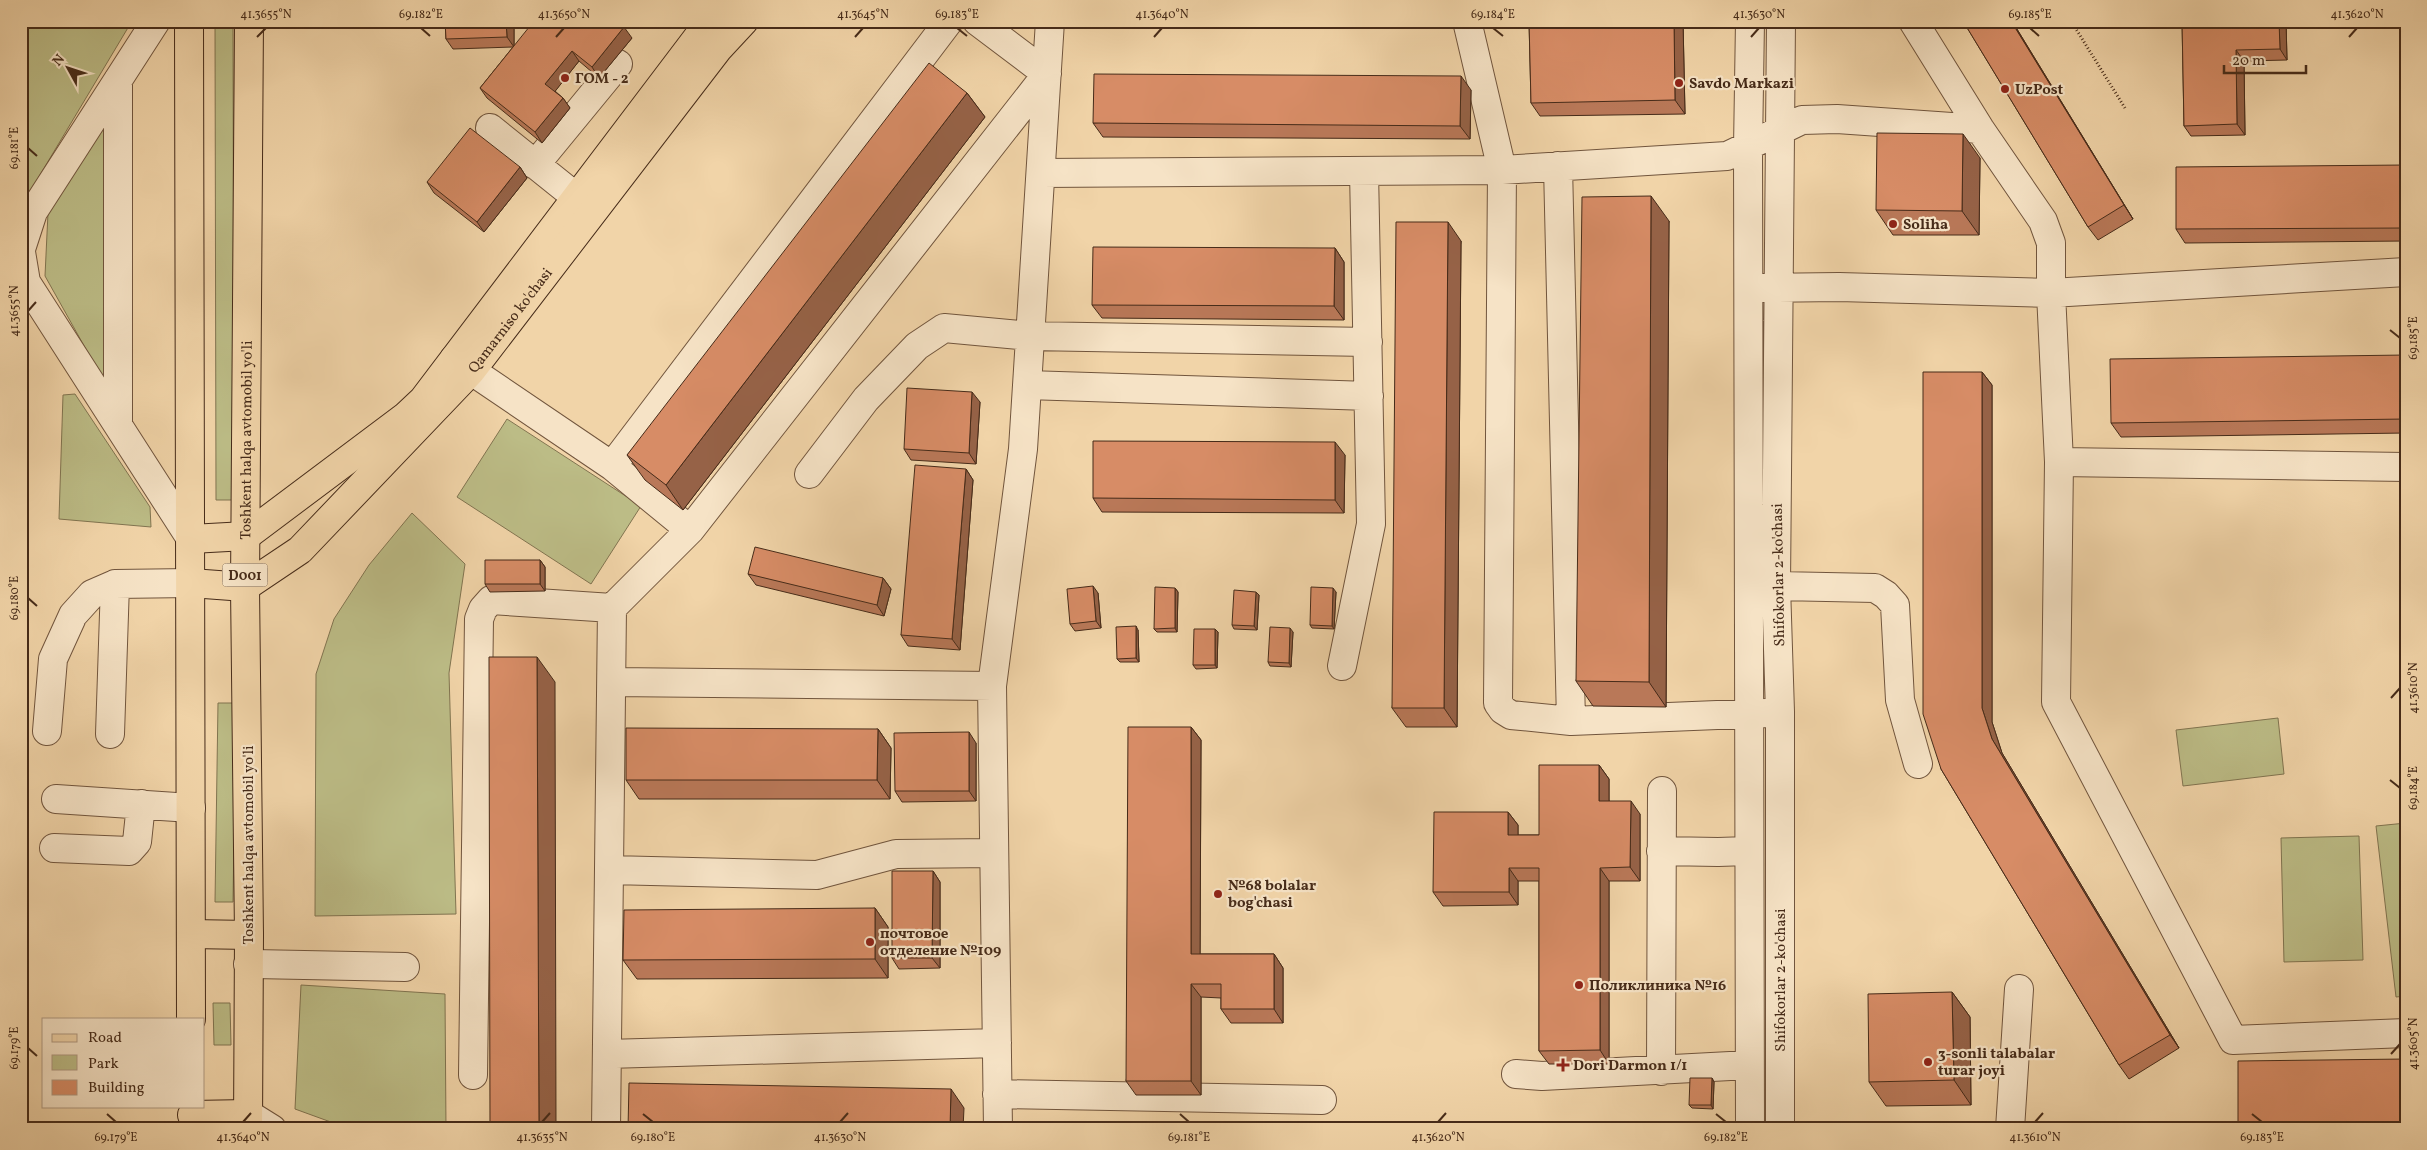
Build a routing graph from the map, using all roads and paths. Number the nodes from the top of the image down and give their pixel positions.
1 (156, 21) edge
2 (189, 21) edge
3 (249, 21) edge
4 (744, 21) edge
5 (949, 21) edge
6 (977, 21) edge
7 (1050, 21) edge
8 (1467, 21) edge
9 (1750, 21) edge
10 (1781, 21) edge
11 (1914, 21) edge
12 (2071, 21) edge
13 (704, 24) edge
14 (618, 64) dead end
15 (1047, 74) junction
16 (118, 80) junction
17 (2125, 108) dead end
18 (490, 128) dead end
19 (1980, 129) junction
20 (1780, 132) junction
21 (1748, 148) junction
22 (535, 165) junction
23 (1558, 166) junction
24 (1502, 170) junction
25 (1364, 171) junction
26 (1041, 173) junction
27 (576, 197) junction
28 (21, 250) edge
29 (2406, 272) edge
30 (1748, 288) junction
31 (1779, 288) junction
32 (2051, 293) junction
33 (1030, 336) junction
34 (1368, 342) junction
35 (463, 365) junction
36 (1027, 386) junction
37 (1369, 396) junction
38 (118, 423) junction
39 (2059, 462) junction
40 (612, 466) junction
41 (2406, 467) edge
42 (809, 474) dead end
43 (690, 530) junction
44 (246, 536) junction
45 (191, 539) junction
46 (191, 583) junction
47 (115, 584) junction
48 (1776, 586) junction
49 (245, 587) junction
50 (612, 608) junction
51 (1342, 666) dead end
52 (612, 682) junction
53 (992, 686) junction
54 (1780, 712) junction
55 (1750, 713) junction
56 (1571, 721) junction
57 (47, 731) dead end
58 (110, 734) dead end
59 (1918, 764) dead end
60 (1662, 791) dead end
61 (56, 799) dead end
62 (141, 804) junction
63 (191, 808) junction
64 (54, 848) dead end
65 (1661, 851) junction
66 (1748, 851) junction
67 (994, 853) junction
68 (610, 870) junction
69 (191, 934) junction
70 (249, 935) junction
71 (248, 964) junction
72 (405, 967) dead end
73 (2019, 988) dead end
74 (191, 1018) edge
75 (2406, 1033) edge
76 (997, 1044) junction
77 (607, 1054) junction
78 (1749, 1065) junction
79 (1660, 1071) junction
80 (1516, 1074) dead end
81 (473, 1075) dead end
82 (998, 1094) junction
83 (1322, 1100) dead end
84 (192, 1117) edge
85 (248, 1122) edge
86 (272, 1129) edge
87 (606, 1129) edge
88 (998, 1129) edge
89 (1750, 1129) edge
90 (1780, 1129) edge
91 (2010, 1129) edge

1 - 16 street
2 - 45 main road
3 - 44 main road, Toshkent halqa avtomobil yo'li / D001
4 - 35 main road, Qamarniso ko'chasi
5 - 40 street
6 - 15 street
7 - 15 street
8 - 24 street
9 - 21 street, Shifokorlar 2-ko'chasi
10 - 20 street, Shifokorlar 2-ko'chasi
11 - 19 street
12 - 17 path
13 - 27 main road, Qamarniso ko'chasi
14 - 22 street
15 - 26 street
15 - 43 street
16 - 28 street
16 - 38 street
18 - 22 street
19 - 20 street
19 - 32 street
20 - 21 street
20 - 31 street, Shifokorlar 2-ko'chasi
21 - 23 street
21 - 30 street, Shifokorlar 2-ko'chasi
22 - 27 street
23 - 24 street
23 - 56 street
24 - 25 street
24 - 56 street
25 - 26 street
25 - 34 street
26 - 33 street
27 - 35 main road, Qamarniso ko'chasi
28 - 38 street
29 - 32 street
30 - 31 street
30 - 55 street, Shifokorlar 2-ko'chasi
31 - 32 street
31 - 48 street, Shifokorlar 2-ko'chasi
32 - 39 street
33 - 34 street
33 - 36 street
33 - 42 street
34 - 37 street
35 - 40 street
35 - 44 main road, Qamarniso ko'chasi
35 - 49 main road, Qamarniso ko'chasi
36 - 37 street
36 - 53 street
37 - 51 street
38 - 45 street
39 - 41 street
39 - 75 street
40 - 43 street
43 - 50 street
44 - 45 main road
44 - 49 main road, Toshkent halqa avtomobil yo'li / D001
45 - 46 main road
46 - 47 street
46 - 49 main road
46 - 63 main road
47 - 57 street
47 - 58 street
48 - 54 street, Shifokorlar 2-ko'chasi
48 - 59 street
49 - 70 main road, Toshkent halqa avtomobil yo'li / D001
50 - 52 street
50 - 81 street
52 - 53 street
52 - 68 street
53 - 67 street
54 - 55 street
54 - 90 street, Shifokorlar 2-ko'chasi
55 - 56 street
55 - 66 street, Shifokorlar 2-ko'chasi
60 - 65 street
61 - 62 street
62 - 63 street
62 - 64 street
63 - 69 main road
65 - 66 street
65 - 79 street
66 - 78 street, Shifokorlar 2-ko'chasi
67 - 68 street
67 - 76 street
68 - 77 street
69 - 70 main road
69 - 74 main road
70 - 71 main road, Toshkent halqa avtomobil yo'li / D001
71 - 72 street
71 - 85 main road, Toshkent halqa avtomobil yo'li / D001
73 - 91 street
76 - 77 street
76 - 82 street
77 - 87 street
78 - 79 street
78 - 89 street, Shifokorlar 2-ko'chasi
79 - 80 street
82 - 83 street
82 - 88 street
84 - 85 main road
85 - 86 street

